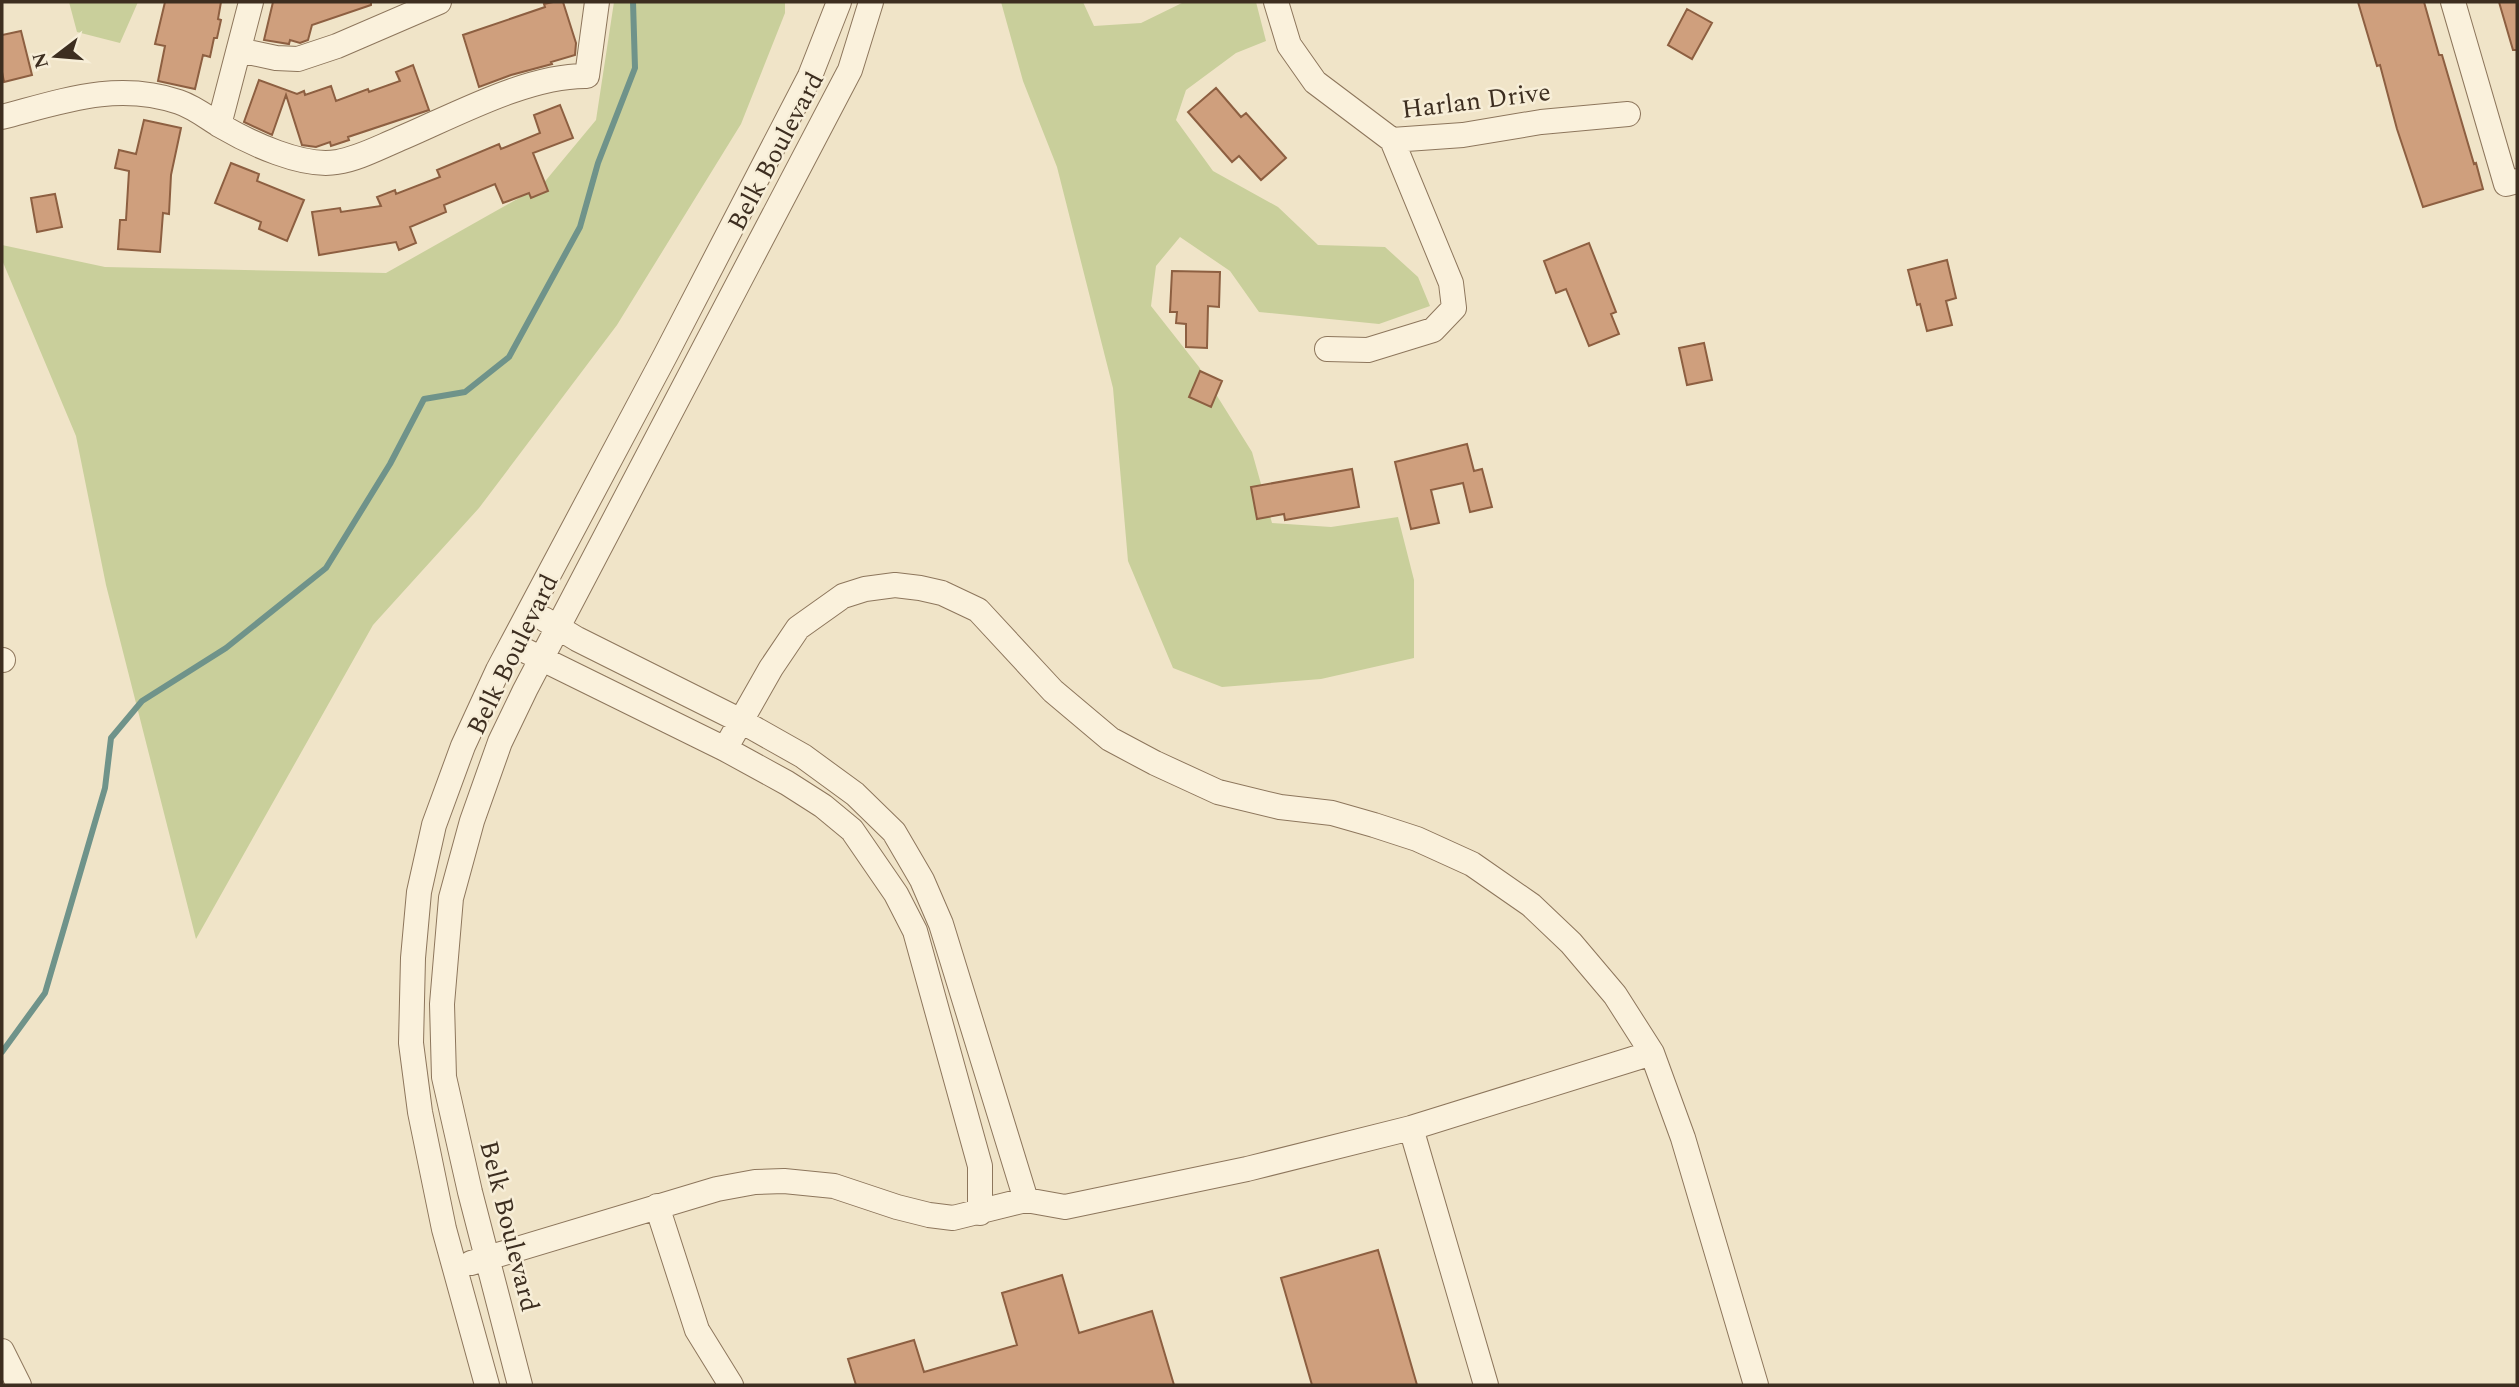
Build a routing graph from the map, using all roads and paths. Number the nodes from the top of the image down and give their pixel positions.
1 (251, 2) edge
2 (439, 2) edge
3 (597, 2) edge
4 (839, 2) edge
5 (871, 2) edge
6 (1276, 2) edge
7 (2453, 2) edge
8 (239, 50) junction
9 (1628, 114) dead end
10 (2, 117) edge
11 (219, 125) junction
12 (1392, 140) junction
13 (2512, 183) edge
14 (1327, 349) dead end
15 (529, 611) junction
16 (558, 626) junction
17 (513, 644) junction
18 (541, 658) junction
19 (741, 721) junction
20 (725, 749) junction
21 (1652, 1053) junction
22 (1411, 1128) junction
23 (1026, 1200) junction
24 (657, 1206) junction
25 (980, 1213) junction
26 (487, 1258) junction
27 (454, 1268) junction
28 (2, 1351) edge
29 (19, 1385) edge
30 (487, 1385) edge
31 (520, 1385) edge
32 (731, 1385) edge
33 (1486, 1385) edge
34 (1756, 1385) edge

1 - 8 street
2 - 8 street
3 - 11 street
4 - 15 street, Belk Boulevard
5 - 16 street, Belk Boulevard
6 - 12 street, Harlan Drive
7 - 13 street
8 - 11 street
9 - 12 street, Harlan Drive
10 - 11 street
12 - 14 street
15 - 16 street
15 - 17 street, Belk Boulevard
16 - 18 street, Belk Boulevard
16 - 19 street
17 - 18 street
17 - 27 street, Belk Boulevard
18 - 20 street
18 - 26 street, Belk Boulevard
19 - 20 street
19 - 21 street
19 - 23 street
20 - 25 street
21 - 22 street
21 - 34 street
22 - 23 street
22 - 33 street
23 - 25 street
24 - 25 street
24 - 26 street
24 - 32 street
26 - 27 street
26 - 31 street, Belk Boulevard
27 - 30 street, Belk Boulevard
28 - 29 street

